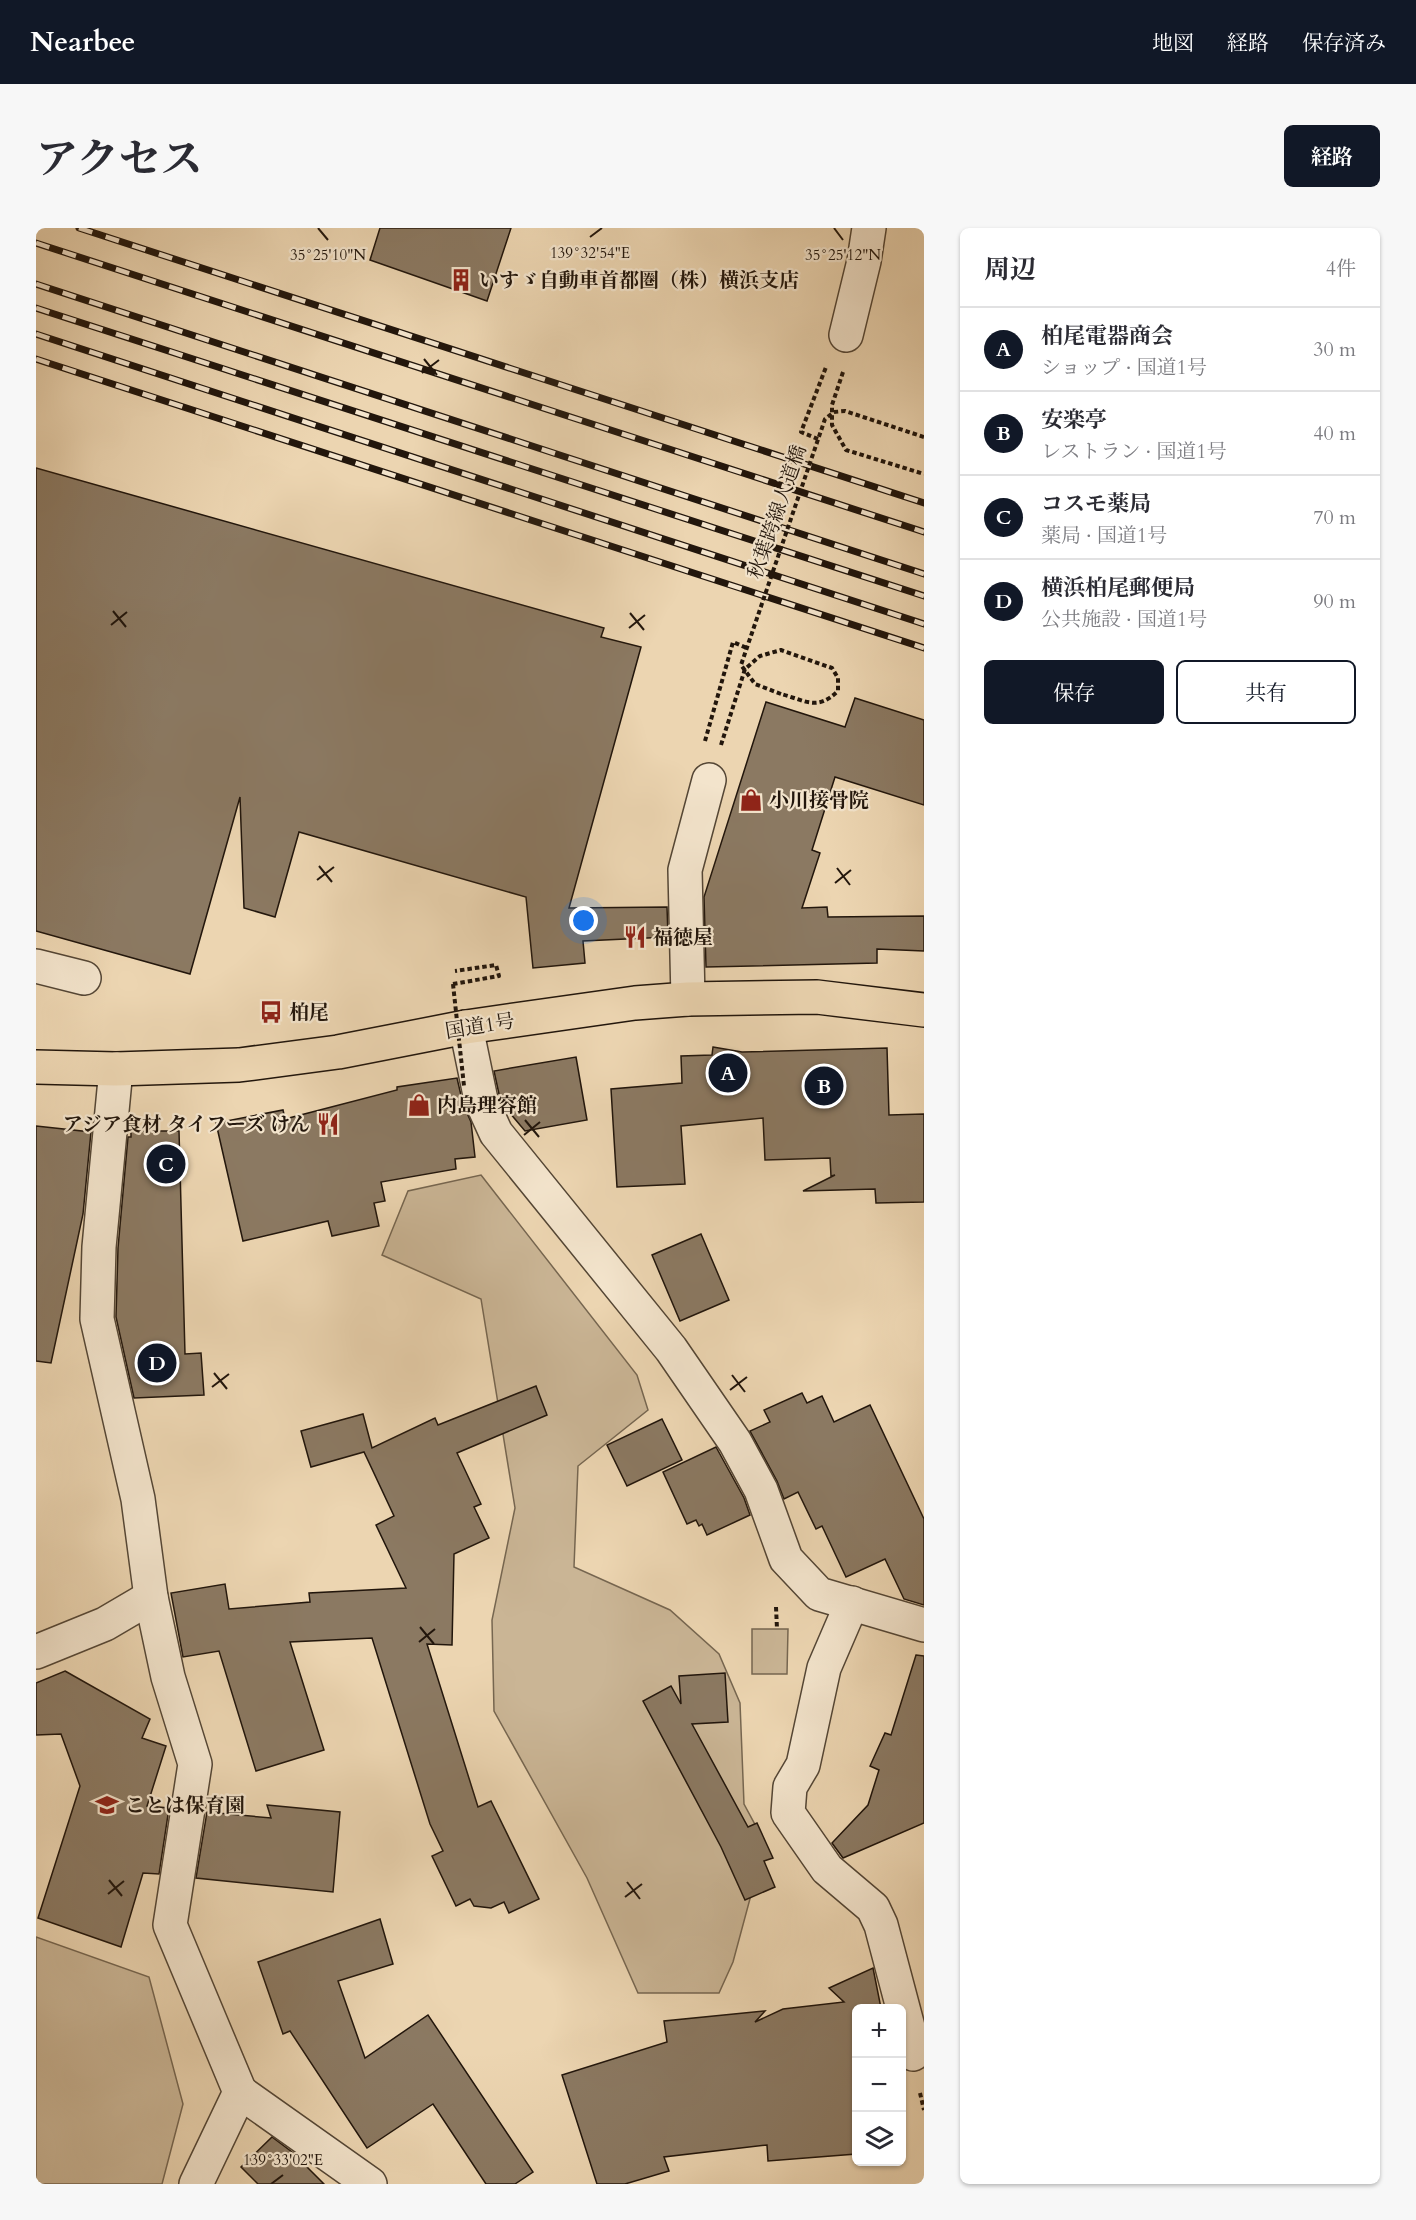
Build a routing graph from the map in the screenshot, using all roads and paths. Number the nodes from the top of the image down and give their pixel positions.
1 (869, 228) edge
2 (846, 349) joint
3 (826, 365) dead end
4 (924, 438) edge
5 (818, 439) junction
6 (924, 474) edge
7 (747, 648) junction
8 (710, 726) dead end
9 (709, 780) joint
10 (36, 966) edge
11 (455, 971) dead end
12 (84, 978) dead end
13 (687, 999) junction
14 (924, 1010) edge
15 (466, 1027) junction
16 (36, 1067) edge
17 (116, 1069) junction
18 (464, 1086) dead end
19 (151, 1597) junction
20 (852, 1603) junction
21 (776, 1611) dead end
22 (924, 1625) edge
23 (777, 1629) dead end
24 (36, 1652) edge
25 (915, 2045) edge
26 (240, 2092) junction
27 (196, 2184) edge
28 (370, 2184) edge

1 - 2 street
2 - 6 path
3 - 5 path
4 - 5 path, 秋葉跨線人道橋, bridge
5 - 7 path, 秋葉跨線人道橋, bridge
7 - 8 path
7 - 9 path, 秋葉跨線人道橋, bridge
9 - 13 street
10 - 12 street
11 - 18 path, bridge
13 - 14 highway, 国道1号
13 - 15 highway, 国道1号
15 - 17 highway, 国道1号
15 - 20 street
16 - 17 highway, 国道1号
17 - 19 street
19 - 24 street
19 - 26 street
20 - 22 street
20 - 25 street
21 - 23 path
26 - 27 street
26 - 28 street

